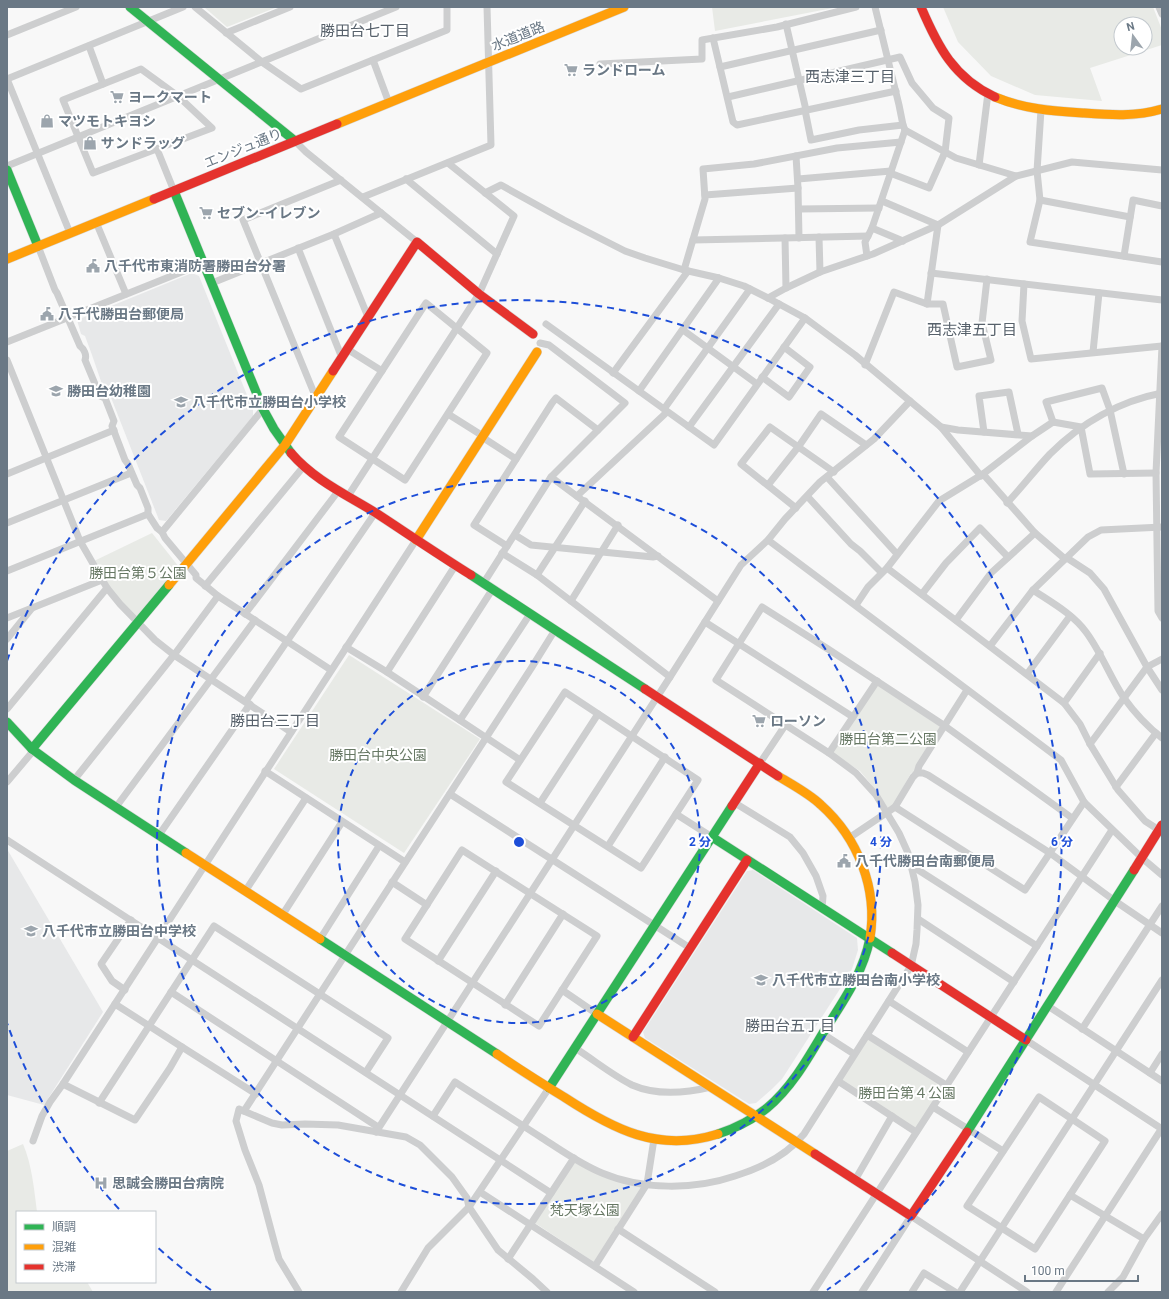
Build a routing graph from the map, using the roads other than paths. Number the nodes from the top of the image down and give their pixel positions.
1 (76, 7) edge
2 (130, 7) edge
3 (183, 7) edge
4 (195, 7) edge
5 (396, 7) edge
6 (447, 7) edge
7 (487, 7) edge
8 (624, 7) edge
9 (856, 7) edge
10 (875, 7) edge
11 (921, 7) edge
12 (1159, 7) edge
13 (286, 8) edge
14 (1162, 14) edge
15 (147, 22) junction
16 (786, 24) junction
17 (881, 30) junction
18 (226, 33) junction
19 (7, 35) edge
20 (713, 38) junction
21 (89, 46) junction
22 (792, 50) junction
23 (373, 60) junction
24 (888, 60) junction
25 (262, 62) junction
26 (489, 63) junction
27 (600, 64) dead end
28 (720, 67) junction
29 (7, 79) edge
30 (219, 80) junction
31 (800, 81) junction
32 (103, 84) junction
33 (896, 91) junction
34 (988, 93) junction
35 (178, 96) junction
36 (728, 98) junction
37 (389, 103) junction
38 (1162, 109) edge
39 (806, 110) junction
40 (1041, 110) junction
41 (904, 127) junction
42 (77, 137) junction
43 (295, 141) junction
44 (901, 142) junction
45 (157, 149) junction
46 (945, 152) junction
47 (38, 153) junction
48 (796, 156) junction
49 (448, 163) junction
50 (979, 165) junction
51 (7, 166) edge
52 (7, 170) edge
53 (1162, 170) edge
54 (1037, 171) junction
55 (891, 172) junction
56 (1016, 176) junction
57 (406, 179) junction
58 (798, 179) junction
59 (341, 180) junction
60 (798, 188) junction
61 (174, 191) junction
62 (485, 193) junction
63 (705, 195) junction
64 (363, 197) junction
65 (882, 200) junction
66 (1040, 200) junction
67 (1162, 206) edge
68 (878, 208) junction
69 (799, 209) junction
70 (381, 213) junction
71 (1130, 217) junction
72 (96, 222) junction
73 (938, 225) junction
74 (872, 228) junction
75 (70, 233) junction
76 (334, 234) junction
77 (868, 236) junction
78 (785, 238) junction
79 (799, 238) junction
80 (819, 238) junction
81 (693, 240) junction
82 (903, 241) junction
83 (417, 242) junction
84 (38, 246) junction
85 (298, 248) junction
86 (497, 254) junction
87 (867, 256) junction
88 (1124, 256) junction
89 (7, 259) edge
90 (1162, 262) edge
91 (204, 263) junction
92 (261, 263) junction
93 (686, 271) junction
94 (820, 272) junction
95 (931, 273) junction
96 (719, 278) junction
97 (988, 279) junction
98 (212, 283) junction
99 (1024, 284) junction
100 (786, 288) junction
101 (750, 289) junction
102 (1099, 293) junction
103 (126, 294) junction
104 (479, 294) junction
105 (768, 298) junction
106 (1162, 300) edge
107 (779, 304) junction
108 (927, 304) junction
109 (368, 317) junction
110 (68, 318) junction
111 (805, 318) junction
112 (546, 324) dead end
113 (457, 328) junction
114 (683, 330) junction
115 (533, 334) joint
116 (7, 342) edge
117 (1162, 346) edge
118 (784, 347) junction
119 (538, 348) junction
120 (708, 348) junction
121 (347, 350) junction
122 (1093, 352) junction
123 (342, 358) junction
124 (7, 360) edge
125 (865, 364) junction
126 (733, 366) junction
127 (382, 371) junction
128 (613, 373) junction
129 (762, 377) junction
130 (757, 384) junction
131 (639, 391) junction
132 (1161, 393) edge
133 (316, 398) junction
134 (910, 401) junction
135 (262, 409) junction
136 (666, 410) junction
137 (1110, 410) junction
138 (448, 414) junction
139 (1053, 422) junction
140 (689, 427) junction
141 (941, 427) junction
142 (1081, 428) junction
143 (114, 430) junction
144 (598, 430) junction
145 (984, 432) junction
146 (1018, 434) junction
147 (1032, 436) junction
148 (482, 437) junction
149 (1160, 441) edge
150 (285, 445) junction
151 (866, 445) junction
152 (798, 446) junction
153 (46, 458) junction
154 (373, 459) junction
155 (516, 459) junction
156 (304, 466) junction
157 (834, 472) junction
158 (131, 473) junction
159 (7, 474) edge
160 (1124, 474) junction
161 (1156, 474) junction
162 (982, 475) junction
163 (551, 477) junction
164 (827, 477) junction
165 (768, 485) junction
166 (339, 490) junction
167 (348, 496) junction
168 (576, 496) junction
169 (808, 496) junction
170 (64, 500) junction
171 (585, 502) junction
172 (1007, 503) junction
173 (796, 508) junction
174 (375, 513) junction
175 (148, 514) junction
176 (7, 523) edge
177 (618, 525) junction
178 (1159, 528) edge
179 (162, 532) junction
180 (1034, 533) junction
181 (515, 535) junction
182 (80, 540) junction
183 (416, 540) junction
184 (768, 540) junction
185 (507, 546) junction
186 (554, 549) junction
187 (502, 553) junction
188 (600, 553) junction
189 (897, 554) junction
190 (658, 556) junction
191 (1008, 557) junction
192 (1066, 558) junction
193 (186, 565) junction
194 (455, 566) junction
195 (7, 570) edge
196 (884, 570) junction
197 (537, 576) junction
198 (102, 580) junction
199 (483, 584) junction
200 (205, 586) junction
201 (107, 588) junction
202 (492, 590) junction
203 (1033, 590) junction
204 (922, 594) junction
205 (218, 596) junction
206 (571, 601) junction
207 (718, 601) junction
208 (856, 605) junction
209 (33, 607) junction
210 (246, 614) junction
211 (530, 614) junction
212 (1070, 616) junction
213 (7, 618) edge
214 (1162, 618) edge
215 (255, 620) junction
216 (956, 620) junction
217 (137, 622) junction
218 (705, 622) junction
219 (555, 630) junction
220 (7, 639) edge
221 (287, 641) junction
222 (738, 644) junction
223 (990, 646) junction
224 (346, 647) junction
225 (1100, 653) junction
226 (174, 655) junction
227 (1162, 660) edge
228 (1148, 667) junction
229 (331, 670) junction
230 (387, 672) junction
231 (1027, 674) junction
232 (670, 677) junction
233 (212, 679) junction
234 (877, 681) junction
235 (967, 690) junction
236 (1162, 690) edge
237 (657, 696) junction
238 (423, 697) junction
239 (1125, 698) junction
240 (1064, 702) junction
241 (248, 703) junction
242 (7, 709) edge
243 (598, 714) junction
244 (853, 717) junction
245 (460, 720) junction
246 (7, 722) edge
247 (786, 724) junction
248 (945, 726) junction
249 (291, 732) junction
250 (631, 736) junction
251 (1159, 736) edge
252 (486, 737) junction
253 (1090, 744) junction
254 (33, 750) junction
255 (830, 753) junction
256 (666, 757) junction
257 (520, 760) junction
258 (760, 763) junction
259 (265, 771) junction
260 (917, 773) junction
261 (74, 780) junction
262 (7, 782) edge
263 (1116, 787) junction
264 (450, 794) junction
265 (306, 798) junction
266 (1084, 802) junction
267 (540, 803) junction
268 (735, 803) junction
269 (116, 807) junction
270 (895, 807) junction
271 (887, 813) junction
272 (676, 814) junction
273 (1072, 818) junction
274 (342, 822) junction
275 (574, 825) junction
276 (1161, 829) edge
277 (1112, 830) junction
278 (159, 835) junction
279 (712, 837) junction
280 (849, 838) junction
281 (7, 840) edge
282 (379, 846) junction
283 (608, 846) junction
284 (1050, 852) junction
285 (1142, 858) junction
286 (552, 859) junction
287 (747, 860) junction
288 (405, 862) junction
289 (205, 864) junction
290 (912, 866) junction
291 (496, 871) junction
292 (1162, 875) edge
293 (1083, 876) junction
294 (392, 882) junction
295 (246, 890) junction
296 (530, 893) junction
297 (1116, 901) junction
298 (426, 905) junction
299 (1162, 906) edge
300 (822, 908) junction
301 (283, 914) junction
302 (563, 914) junction
303 (918, 918) junction
304 (131, 920) junction
305 (1150, 924) junction
306 (654, 926) junction
307 (1162, 933) edge
308 (158, 937) junction
309 (320, 939) junction
310 (869, 940) junction
311 (1037, 946) junction
312 (690, 948) junction
313 (346, 956) junction
314 (192, 959) junction
315 (438, 961) junction
316 (911, 966) junction
317 (1162, 980) edge
318 (472, 982) junction
319 (1014, 982) junction
320 (125, 990) junction
321 (562, 990) junction
322 (171, 992) junction
323 (320, 994) junction
324 (889, 1001) junction
325 (115, 1004) junction
326 (506, 1005) junction
327 (1048, 1006) junction
328 (597, 1014) junction
329 (991, 1018) junction
330 (447, 1021) junction
331 (149, 1026) junction
332 (298, 1028) junction
333 (1082, 1029) junction
334 (823, 1034) junction
335 (867, 1035) junction
336 (633, 1037) junction
337 (1026, 1040) junction
338 (182, 1046) junction
339 (575, 1048) junction
340 (968, 1052) junction
341 (1116, 1052) junction
342 (854, 1054) junction
343 (1162, 1054) edge
344 (276, 1061) junction
345 (366, 1072) junction
346 (1150, 1073) junction
347 (838, 1081) junction
348 (1162, 1081) edge
349 (63, 1084) junction
350 (1094, 1084) junction
351 (946, 1085) junction
352 (711, 1087) junction
353 (549, 1088) junction
354 (256, 1094) junction
355 (400, 1094) junction
356 (99, 1103) junction
357 (933, 1107) junction
358 (244, 1111) junction
359 (433, 1116) junction
360 (756, 1116) junction
361 (892, 1116) junction
362 (1073, 1119) junction
363 (524, 1126) junction
364 (969, 1129) junction
365 (1162, 1129) edge
366 (377, 1130) junction
367 (916, 1132) junction
368 (654, 1139) junction
369 (33, 1141) dead end
370 (797, 1143) junction
371 (1003, 1151) junction
372 (574, 1158) junction
373 (501, 1160) junction
374 (855, 1180) junction
375 (647, 1184) junction
376 (480, 1192) junction
377 (551, 1192) junction
378 (876, 1194) junction
379 (1070, 1195) junction
380 (469, 1207) junction
381 (1162, 1214) edge
382 (911, 1216) junction
383 (1105, 1216) junction
384 (530, 1225) junction
385 (1002, 1228) junction
386 (618, 1229) junction
387 (1144, 1240) junction
388 (508, 1259) junction
389 (979, 1261) junction
390 (595, 1266) junction
391 (299, 1292) edge
392 (401, 1292) edge
393 (547, 1292) edge
394 (634, 1292) edge
395 (715, 1292) edge
396 (813, 1292) edge
397 (862, 1292) edge
398 (912, 1292) edge
399 (955, 1292) edge
400 (960, 1292) edge
401 (1027, 1292) edge
402 (1056, 1292) edge
403 (1108, 1292) edge

1 - 19 street
2 - 15 street
3 - 15 street
4 - 18 street
5 - 25 street
6 - 23 street
7 - 26 street
8 - 26 street, 水道道路
9 - 16 street
10 - 17 street
11 - 34 street
12 - 14 street
13 - 18 street
15 - 21 street
15 - 30 street
16 - 20 street
16 - 22 street
17 - 22 street
17 - 24 street
18 - 25 street
20 - 27 street
20 - 28 street
21 - 29 street
21 - 32 street
22 - 28 street
22 - 31 street
23 - 25 street
23 - 37 street
24 - 31 street
24 - 33 street
24 - 46 street
25 - 30 street
26 - 37 street, エンジュ通り
26 - 49 street
28 - 36 street
29 - 47 street
30 - 35 street
30 - 43 street
31 - 36 street
31 - 39 street
32 - 35 street
32 - 42 street
33 - 39 street
33 - 41 street
34 - 40 street
34 - 50 street
35 - 42 street
35 - 45 street
36 - 39 street
37 - 43 street, エンジュ通り
38 - 40 street
39 - 41 street
40 - 54 street
41 - 44 street
41 - 46 street
42 - 45 street
42 - 47 street
43 - 59 street
43 - 61 street, エンジュ通り
44 - 48 street
44 - 55 street
45 - 61 street
46 - 50 street
46 - 55 street
47 - 51 street
47 - 75 street
48 - 58 street
48 - 63 street
49 - 57 street
49 - 62 street
50 - 56 street
52 - 84 street
53 - 54 street
54 - 56 street
54 - 66 street
55 - 58 street
55 - 65 street
56 - 73 street
57 - 64 street
57 - 86 street
58 - 60 street
59 - 64 street
59 - 92 street
60 - 63 street
60 - 69 street
61 - 72 street, エンジュ通り
61 - 91 street
62 - 86 street
62 - 93 street
63 - 81 street
64 - 70 street
65 - 68 street
65 - 73 street
66 - 71 street
66 - 88 street
67 - 71 street
68 - 69 street
68 - 74 street
69 - 79 street
70 - 76 street
70 - 83 street
71 - 88 street
72 - 75 street, エンジュ通り
72 - 103 street
73 - 82 street
73 - 95 street
74 - 77 street
74 - 82 street
75 - 84 street, エンジュ通り
76 - 85 street
76 - 109 street
77 - 80 street
77 - 87 street
78 - 79 street
78 - 81 street
78 - 100 street
79 - 80 street
80 - 94 street
81 - 93 street
82 - 87 street
83 - 104 street
83 - 109 street
84 - 89 street, エンジュ通り
84 - 110 street
85 - 92 street
85 - 123 street
86 - 104 street
87 - 94 street
88 - 90 street
91 - 98 street
91 - 103 street
92 - 98 street
92 - 133 street
93 - 96 street
93 - 128 street
94 - 100 street
95 - 97 street
95 - 108 street
96 - 101 street
96 - 114 street
97 - 99 street
97 - 108 street
98 - 135 street
99 - 102 street
99 - 122 street
100 - 105 street
101 - 105 street
101 - 120 street
102 - 106 street
102 - 122 street
103 - 110 street
104 - 113 street
104 - 115 street
105 - 107 street
107 - 111 street
107 - 126 street
108 - 125 street
109 - 121 street
110 - 116 street
110 - 143 street
111 - 118 street
111 - 125 street
112 - 128 street
113 - 127 street
113 - 138 street
113 - 154 street
114 - 120 street
114 - 131 street
115 - 119 street
117 - 122 street
117 - 132 street
118 - 129 street
118 - 129 street
119 - 144 street
119 - 148 street
120 - 126 street
120 - 136 street
121 - 123 street
121 - 127 street
123 - 133 street
124 - 153 street
125 - 134 street
126 - 130 street
126 - 140 street
127 - 154 street
128 - 131 street
129 - 130 street
130 - 140 street
131 - 136 street
132 - 137 street
132 - 149 street
133 - 150 street
134 - 141 street
134 - 151 street
135 - 150 street
135 - 179 street
136 - 140 street
136 - 168 street
137 - 139 street
137 - 142 street
137 - 160 street
138 - 148 street
138 - 154 street
139 - 142 street
139 - 147 street
141 - 145 street
141 - 162 street
142 - 160 street
142 - 172 street
143 - 153 street
143 - 158 street
144 - 155 street
144 - 163 street
145 - 146 street
145 - 146 street
146 - 147 street
147 - 162 street
148 - 155 street
148 - 183 street
149 - 161 street
150 - 156 street
150 - 193 street
151 - 152 street
151 - 157 street
152 - 157 street
152 - 165 street
152 - 165 street
153 - 159 street
153 - 170 street
154 - 167 street
155 - 185 street
156 - 166 street
156 - 200 street
157 - 164 street
158 - 170 street
158 - 175 street
160 - 161 street
161 - 178 street
162 - 172 street
162 - 189 street
163 - 168 street
163 - 181 street
164 - 169 street
164 - 189 street
165 - 173 street
166 - 167 street
166 - 210 street
167 - 174 street
168 - 171 street
169 - 173 street
169 - 196 street
170 - 176 street
170 - 182 street
171 - 177 street
171 - 186 street
172 - 180 street
173 - 184 street
174 - 183 street
174 - 221 street
175 - 179 street
175 - 182 street
177 - 188 street
177 - 190 street
178 - 192 street
178 - 214 street
179 - 193 street
180 - 191 street
180 - 192 street
181 - 185 street
181 - 186 street
182 - 195 street
182 - 198 street
183 - 194 street
183 - 224 street
184 - 207 street
184 - 208 street
185 - 187 street
186 - 188 street
186 - 197 street
187 - 197 street
187 - 199 street
188 - 190 street
188 - 206 street
189 - 196 street
190 - 207 street
191 - 204 street
191 - 216 street
192 - 203 street
192 - 228 street
193 - 200 street
193 - 217 street
194 - 199 street
194 - 230 street
196 - 204 street
196 - 208 street
197 - 206 street
198 - 201 street
198 - 209 street
199 - 202 street
200 - 205 street
201 - 217 street
201 - 242 street
202 - 211 street
202 - 238 street
203 - 212 street
203 - 223 street
204 - 216 street
205 - 210 street
205 - 226 street
206 - 232 street
207 - 218 street
208 - 235 street
209 - 213 street
209 - 220 street
210 - 215 street
211 - 219 street
211 - 245 street
212 - 225 street
212 - 231 street
215 - 221 street
215 - 233 street
216 - 223 street
217 - 226 street
217 - 254 street
218 - 222 street
218 - 232 street
219 - 237 street
219 - 252 street
221 - 229 street
221 - 241 street
222 - 234 street
222 - 244 street
222 - 247 street
223 - 231 street
224 - 229 street
224 - 230 street
225 - 239 street
225 - 240 street
226 - 233 street
226 - 261 street
227 - 228 street
228 - 236 street
228 - 239 street
229 - 249 street
230 - 238 street
231 - 240 street
232 - 237 street
233 - 241 street
233 - 269 street
234 - 244 street
234 - 248 street
235 - 248 street
235 - 266 street
237 - 250 street
237 - 258 street
238 - 245 street
239 - 251 street
239 - 253 street
240 - 253 street
241 - 249 street
241 - 278 street
243 - 250 street
243 - 257 street
243 - 267 street
244 - 255 street
245 - 252 street
246 - 254 street
247 - 255 street
247 - 258 street
248 - 260 street
248 - 273 street
249 - 259 street
250 - 256 street
250 - 275 street
251 - 263 street
252 - 257 street
252 - 264 street
253 - 263 street
254 - 261 street
254 - 262 street
255 - 271 street
256 - 272 street
256 - 283 street
257 - 267 street
258 - 268 street
258 - 280 street
259 - 265 street
259 - 289 street
260 - 270 street
260 - 284 street
261 - 269 street
263 - 276 street
264 - 286 street
264 - 288 street
265 - 274 street
265 - 295 street
266 - 273 street
266 - 277 street
267 - 275 street
268 - 279 street
268 - 300 street
269 - 278 street
270 - 271 street
270 - 284 street
271 - 280 street
271 - 290 street
272 - 279 street
272 - 283 street
273 - 284 street
274 - 282 street
274 - 301 street
275 - 283 street
275 - 286 street
276 - 285 street
277 - 285 street
277 - 293 street
278 - 289 street
279 - 287 street
279 - 306 street
280 - 310 street
281 - 304 street
282 - 288 street
282 - 309 street
284 - 293 street
285 - 292 street
285 - 297 street
286 - 296 street
286 - 306 street
287 - 300 street
287 - 312 street
288 - 294 street
289 - 295 street
289 - 308 street
290 - 303 street
290 - 311 street
291 - 296 street
291 - 298 street
291 - 315 street
293 - 297 street
293 - 311 street
294 - 298 street
294 - 313 street
295 - 301 street
296 - 302 street
296 - 318 street
297 - 305 street
297 - 327 street
298 - 315 street
299 - 305 street
300 - 310 street
301 - 309 street
302 - 321 street
302 - 326 street
303 - 316 street
303 - 319 street
304 - 308 street
304 - 320 street
305 - 307 street
305 - 333 street
306 - 312 street
306 - 328 street
308 - 314 street
308 - 320 street
309 - 313 street
310 - 316 street
310 - 334 street
311 - 319 street
312 - 336 street
313 - 323 street
313 - 330 street
314 - 322 street
314 - 323 street
314 - 332 street
315 - 318 street
316 - 324 street
316 - 329 street
317 - 341 street
318 - 326 street
318 - 330 street
319 - 329 street
320 - 325 street
321 - 326 street
321 - 328 street
322 - 331 street
322 - 344 street
323 - 332 street
323 - 345 street
324 - 335 street
324 - 340 street
325 - 331 street
325 - 349 street
327 - 333 street
327 - 337 street
328 - 336 street
328 - 339 street
329 - 337 street
329 - 340 street
330 - 353 street
330 - 355 street
331 - 338 street
331 - 356 street
332 - 344 street
332 - 345 street
333 - 341 street
334 - 342 street
334 - 360 street
335 - 342 street
335 - 351 street
336 - 352 street
337 - 350 street
337 - 364 street
338 - 354 street
338 - 356 street
339 - 352 street
339 - 353 street
340 - 351 street
341 - 346 street
341 - 350 street
342 - 347 street
343 - 346 street
344 - 354 street
344 - 366 street
345 - 355 street
346 - 348 street
347 - 361 street
347 - 370 street
349 - 356 street
349 - 369 street
350 - 362 street
350 - 365 street
351 - 357 street
352 - 360 street
353 - 363 street
353 - 368 street
354 - 358 street
355 - 359 street
355 - 366 street
357 - 364 street
357 - 367 street
358 - 366 street
358 - 391 street
359 - 363 street
359 - 373 street
360 - 368 street
360 - 370 street
361 - 367 street
361 - 374 street
362 - 371 street
362 - 379 street
362 - 385 street
363 - 372 street
363 - 373 street
364 - 371 street
364 - 382 street
365 - 383 street
366 - 380 street
367 - 378 street
368 - 375 street
370 - 374 street
370 - 375 street
371 - 385 street
372 - 375 street
372 - 377 street
373 - 376 street
373 - 377 street
374 - 378 street
375 - 386 street
376 - 380 street
376 - 384 street
377 - 384 street
378 - 382 street
378 - 396 street
379 - 383 street
379 - 385 street
380 - 388 street
380 - 392 street
381 - 387 street
382 - 389 street
382 - 397 street
383 - 387 street
383 - 402 street
384 - 388 street
384 - 390 street
385 - 389 street
386 - 390 street
386 - 395 street
387 - 403 street
388 - 393 street
389 - 400 street
389 - 401 street
390 - 394 street
398 - 399 street

